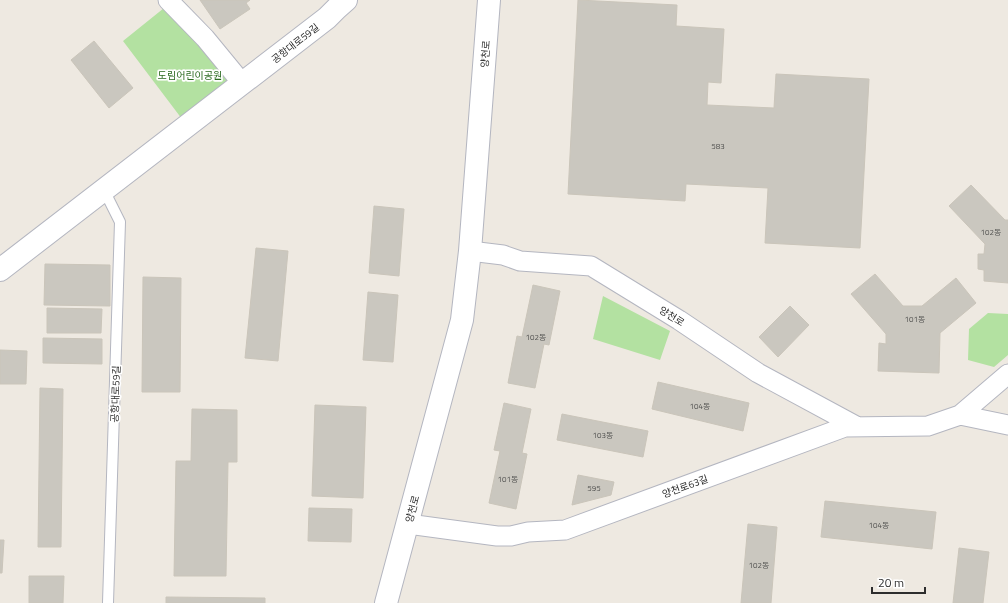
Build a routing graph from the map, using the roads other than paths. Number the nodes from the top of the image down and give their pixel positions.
1 (168, 0) edge
2 (489, 0) edge
3 (338, 3) edge
4 (242, 83) junction
5 (104, 190) junction
6 (470, 251) junction
7 (0, 270) edge
8 (1008, 374) edge
9 (960, 415) junction
10 (1008, 425) edge
11 (858, 427) junction
12 (408, 524) junction
13 (108, 603) edge
14 (386, 603) edge

1 - 4 street
2 - 6 main road, 양천로
3 - 4 main road, 공항대로59길
4 - 5 main road, 공항대로59길
5 - 7 main road, 공항대로59길
5 - 13 lane, 공항대로59길
6 - 11 street, 양천로
6 - 12 main road, 양천로
8 - 9 street, 양천로63길
9 - 10 street
9 - 11 street, 양천로63길
11 - 12 street, 양천로63길
12 - 14 main road, 양천로

